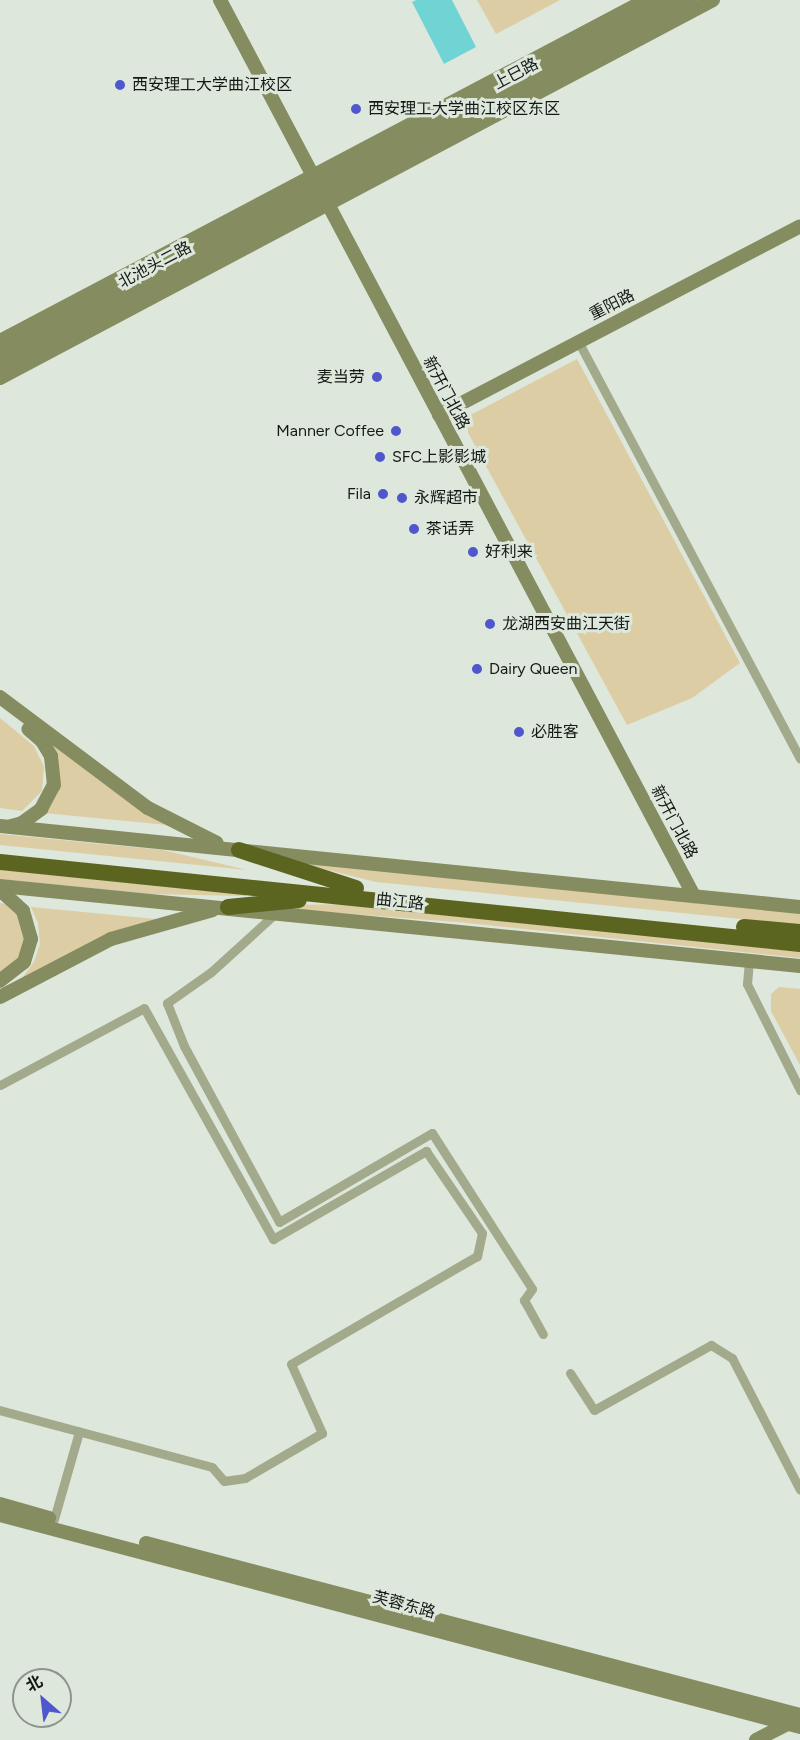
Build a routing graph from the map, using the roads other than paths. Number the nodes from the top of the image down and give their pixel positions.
1 (220, 0) edge
2 (646, 0) edge
3 (667, 0) edge
4 (690, 0) edge
5 (713, 0) edge
6 (322, 189) junction
7 (800, 226) edge
8 (0, 341) edge
9 (578, 341) junction
10 (0, 353) edge
11 (0, 365) edge
12 (0, 378) edge
13 (439, 415) junction
14 (0, 697) edge
15 (0, 708) edge
16 (800, 759) edge
17 (2, 826) edge
18 (0, 850) edge
19 (239, 850) junction
20 (0, 862) edge
21 (0, 888) edge
22 (358, 893) junction
23 (694, 896) junction
24 (228, 907) junction
25 (800, 907) edge
26 (277, 912) junction
27 (800, 932) edge
28 (800, 944) edge
29 (749, 961) junction
30 (800, 966) edge
31 (0, 981) edge
32 (0, 998) edge
33 (0, 1085) edge
34 (800, 1090) edge
35 (543, 1334) dead end
36 (570, 1373) dead end
37 (0, 1410) edge
38 (79, 1432) junction
39 (800, 1490) edge
40 (0, 1504) edge
41 (0, 1515) edge
42 (54, 1519) junction
43 (798, 1723) edge
44 (756, 1740) edge
45 (773, 1740) edge

1 - 6 main road, 新开门北路
2 - 6 main road
3 - 6 main road, 上巳路
4 - 6 main road, 上巳路
5 - 6 main road
6 - 8 main road
6 - 10 main road, 北池头二路
6 - 11 main road, 北池头二路
6 - 12 main road
6 - 13 main road, 新开门北路
7 - 9 main road, 重阳路
9 - 13 main road, 重阳路
9 - 16 street
13 - 23 main road, 新开门北路
14 - 19 main road
15 - 17 main road
17 - 19 main road
18 - 22 highway, 曲江路
19 - 22 highway
19 - 23 main road
20 - 22 highway, 曲江路
21 - 24 main road, 曲江路
21 - 31 main road
22 - 24 highway
22 - 27 highway, 曲江路
22 - 28 highway, 曲江路
23 - 25 main road
24 - 26 main road, 曲江路
24 - 32 main road
26 - 29 main road, 曲江路
26 - 35 street
29 - 30 main road, 曲江路
29 - 34 street
33 - 38 street
36 - 39 street
37 - 38 street
38 - 42 street
40 - 42 main road, 芙蓉东路
41 - 43 main road, 芙蓉东路
42 - 43 main road, 芙蓉东路
43 - 44 main road
43 - 45 main road

